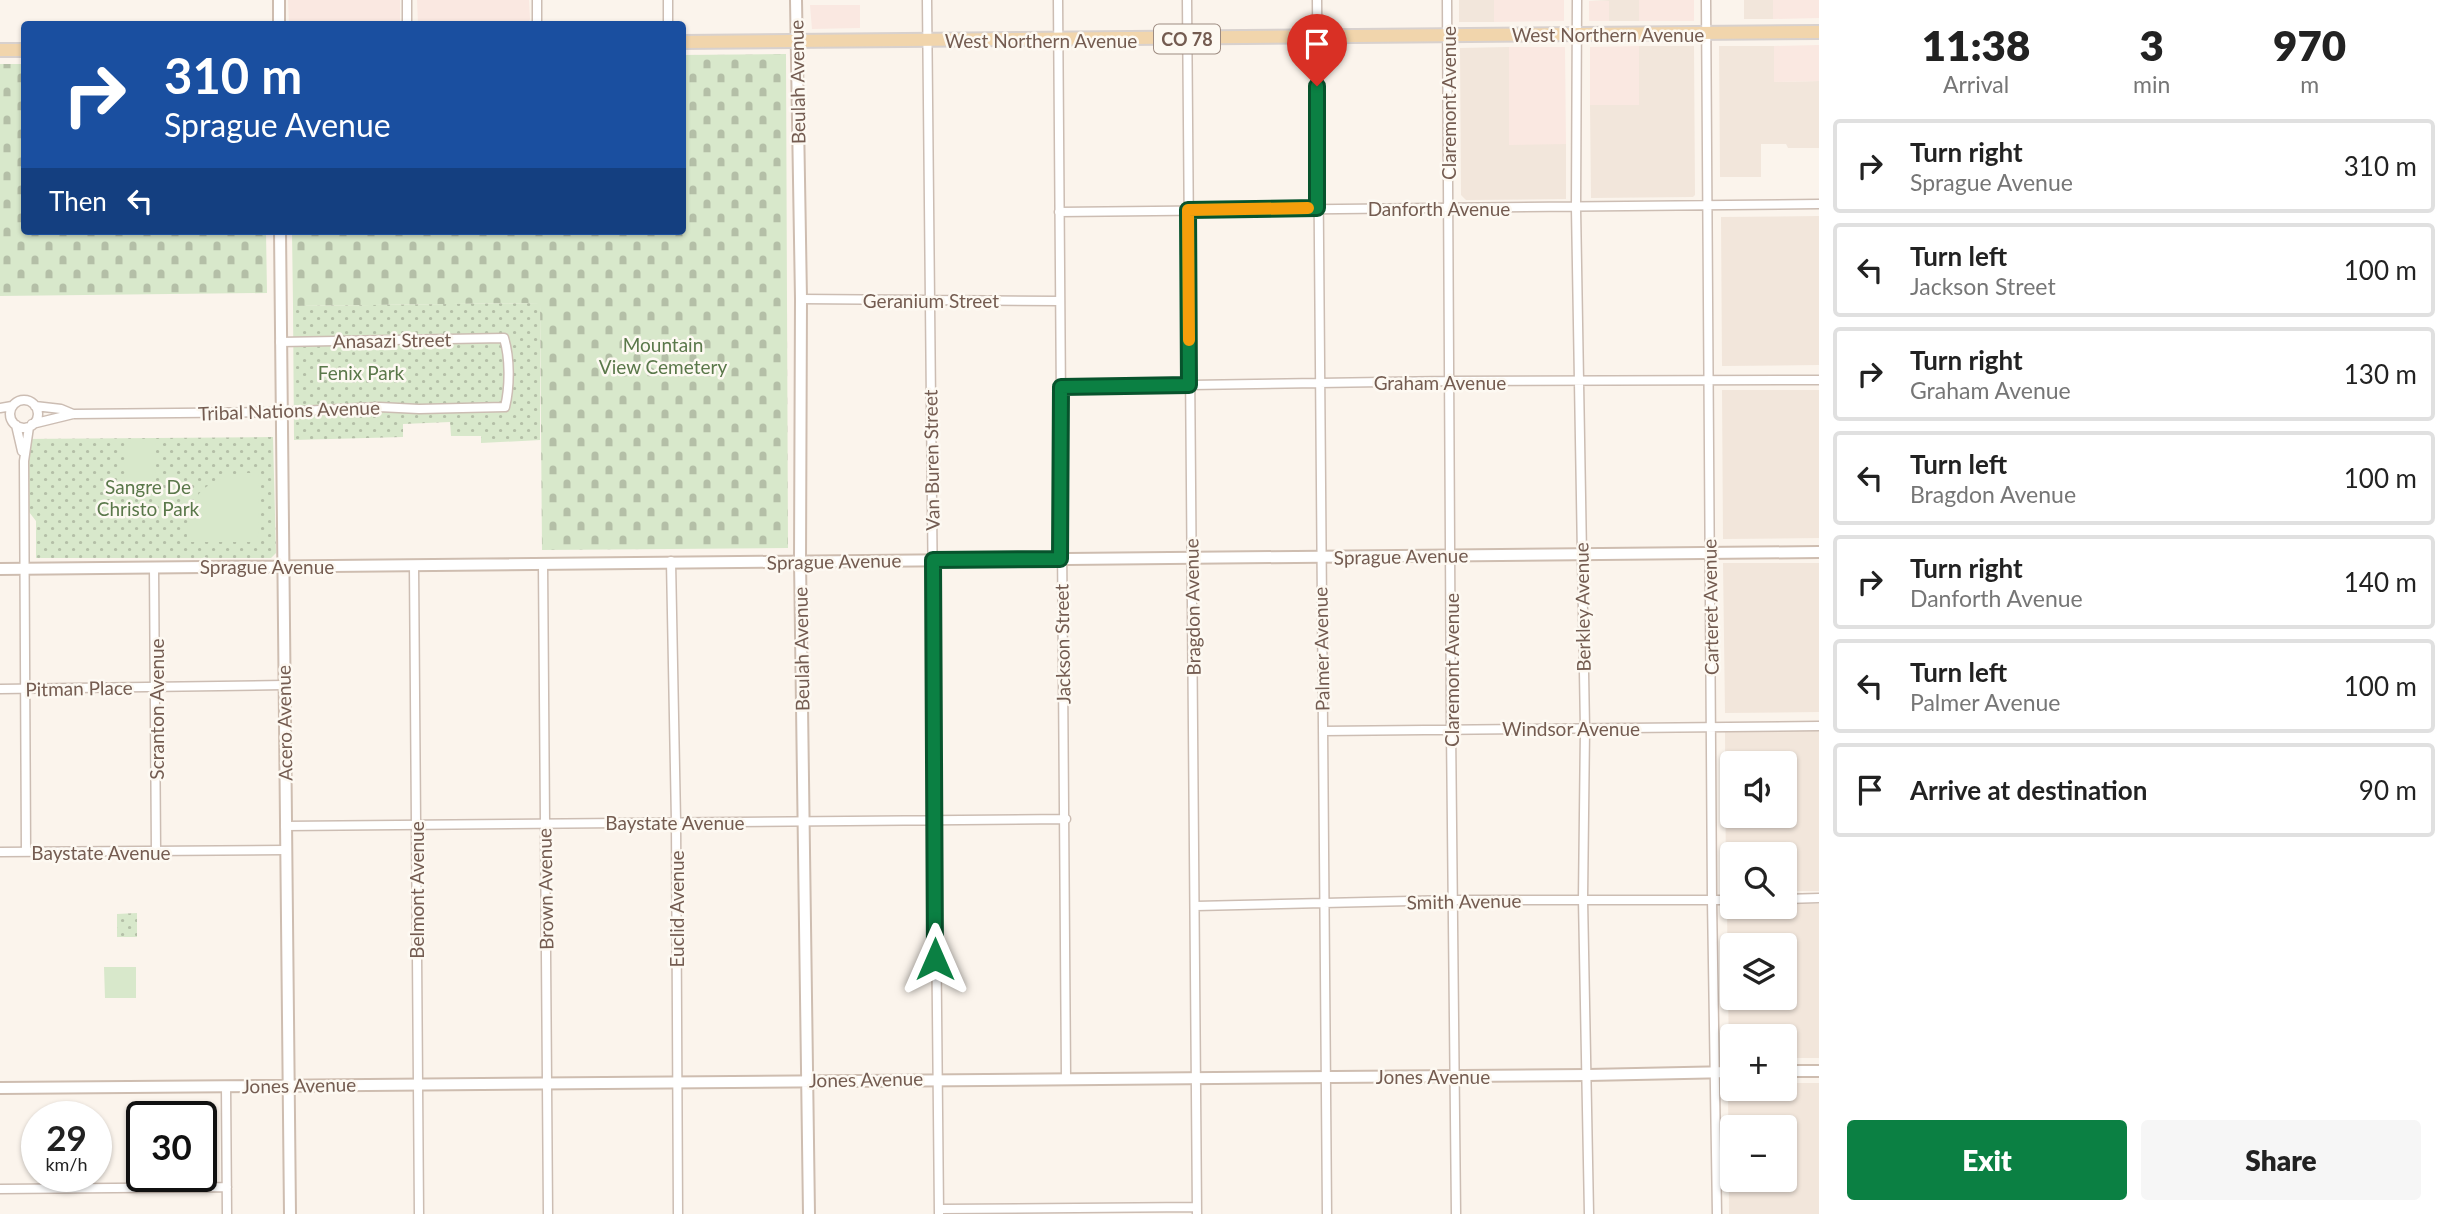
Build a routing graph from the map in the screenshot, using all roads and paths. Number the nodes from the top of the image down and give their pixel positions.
1 (279, 0) edge
2 (407, 0) edge
3 (537, 0) edge
4 (668, 0) edge
5 (796, 0) edge
6 (927, 0) edge
7 (1058, 0) edge
8 (1188, 0) edge
9 (1317, 0) edge
10 (1447, 0) edge
11 (1577, 0) edge
12 (1706, 0) edge
13 (279, 21) edge
14 (407, 21) edge
15 (537, 21) edge
16 (668, 21) edge
17 (1819, 32) edge
18 (1707, 33) junction
19 (1577, 34) junction
20 (1448, 35) junction
21 (1317, 37) junction
22 (1058, 39) junction
23 (1188, 39) junction
24 (927, 40) junction
25 (797, 42) junction
26 (686, 43) edge
27 (0, 50) edge
28 (21, 50) edge
29 (1819, 204) edge
30 (1707, 205) junction
31 (1317, 208) junction
32 (1576, 208) junction
33 (1449, 209) junction
34 (1188, 210) junction
35 (1059, 212) junction
36 (280, 235) edge
37 (801, 299) junction
38 (929, 300) junction
39 (1060, 301) junction
40 (280, 342) junction
41 (1709, 380) junction
42 (1819, 380) edge
43 (1448, 381) junction
44 (1578, 382) junction
45 (1319, 384) junction
46 (1189, 385) junction
47 (1061, 387) junction
48 (12, 406) junction
49 (35, 407) junction
50 (505, 407) joint
51 (0, 408) edge
52 (281, 412) junction
53 (73, 414) junction
54 (0, 420) edge
55 (14, 423) junction
56 (30, 425) junction
57 (24, 461) junction
58 (1709, 552) junction
59 (1819, 552) edge
60 (1581, 554) junction
61 (1451, 556) junction
62 (1191, 558) junction
63 (1320, 558) junction
64 (1060, 559) junction
65 (933, 560) junction
66 (671, 561) junction
67 (800, 561) junction
68 (543, 563) junction
69 (414, 565) junction
70 (283, 566) junction
71 (154, 567) junction
72 (0, 569) edge
73 (24, 569) junction
74 (284, 685) junction
75 (156, 687) junction
76 (0, 689) edge
77 (25, 689) junction
78 (1819, 726) edge
79 (1451, 728) junction
80 (1712, 728) junction
81 (1585, 729) junction
82 (1322, 731) junction
83 (1066, 819) junction
84 (934, 820) junction
85 (676, 821) junction
86 (804, 822) junction
87 (544, 824) junction
88 (415, 825) junction
89 (285, 826) junction
90 (285, 850) junction
91 (0, 852) edge
92 (26, 852) junction
93 (156, 852) junction
94 (1819, 898) edge
95 (1583, 899) junction
96 (1797, 899) edge
97 (1712, 900) junction
98 (1720, 900) edge
99 (1453, 901) junction
100 (1323, 902) junction
101 (1196, 906) junction
102 (1797, 1071) edge
103 (1819, 1071) edge
104 (1714, 1073) junction
105 (1720, 1073) edge
106 (1455, 1075) junction
107 (1588, 1075) junction
108 (1326, 1077) junction
109 (1066, 1078) junction
110 (1196, 1078) junction
111 (936, 1079) junction
112 (807, 1080) junction
113 (676, 1081) junction
114 (547, 1083) junction
115 (289, 1084) junction
116 (417, 1084) junction
117 (226, 1086) junction
118 (0, 1087) edge
119 (227, 1186) junction
120 (0, 1189) edge
121 (1197, 1210) edge
122 (939, 1212) edge
123 (227, 1214) edge
124 (290, 1214) edge
125 (419, 1214) edge
126 (548, 1214) edge
127 (678, 1214) edge
128 (809, 1214) edge
129 (1327, 1214) edge
130 (1456, 1214) edge
131 (1589, 1214) edge
132 (1717, 1214) edge

1 - 13 street
2 - 14 street
3 - 15 street
4 - 16 street
5 - 25 street, Beulah Avenue
6 - 24 street, Van Buren Street
7 - 22 street, Jackson Street
8 - 23 street, Bragdon Avenue
9 - 21 street, Palmer Avenue
10 - 20 street, Claremont Avenue
11 - 19 street, Berkley Avenue
12 - 18 street, Carteret Avenue
17 - 18 main road, West Northern Avenue / CO 78
18 - 19 main road, West Northern Avenue / CO 78
18 - 30 street, Carteret Avenue
19 - 20 main road, West Northern Avenue / CO 78
19 - 32 street, Berkley Avenue
20 - 21 main road, West Northern Avenue / CO 78
20 - 33 street, Claremont Avenue
21 - 23 main road, West Northern Avenue / CO 78
21 - 31 street, Palmer Avenue
22 - 23 main road, West Northern Avenue / CO 78
22 - 24 main road, West Northern Avenue / CO 78
22 - 35 street, Jackson Street
23 - 34 street, Bragdon Avenue
24 - 25 main road, West Northern Avenue / CO 78
24 - 38 street, Van Buren Street
25 - 26 main road, West Northern Avenue / CO 78
25 - 37 street, Beulah Avenue
27 - 28 main road
29 - 30 street, Danforth Avenue
30 - 32 street, Danforth Avenue
30 - 41 street, Carteret Avenue
31 - 33 street, Danforth Avenue
31 - 34 street, Danforth Avenue
31 - 45 street, Palmer Avenue
32 - 33 street, Danforth Avenue
32 - 44 street, Berkley Avenue
33 - 43 street, Claremont Avenue
34 - 35 street, Danforth Avenue
34 - 46 street, Bragdon Avenue
35 - 39 street, Jackson Street
36 - 40 street, Acero Avenue
37 - 38 street, Geranium Street
37 - 67 street, Beulah Avenue
38 - 39 street, Geranium Street
38 - 65 street, Van Buren Street
39 - 47 street, Jackson Street
40 - 50 street, Anasazi Street
40 - 52 street, Acero Avenue
41 - 42 street, Graham Avenue
41 - 44 street, Graham Avenue
41 - 58 street, Carteret Avenue
43 - 44 street, Graham Avenue
43 - 45 street, Graham Avenue
43 - 61 street, Claremont Avenue
44 - 60 street, Berkley Avenue
45 - 46 street, Graham Avenue
45 - 63 street, Palmer Avenue
46 - 47 street, Graham Avenue
46 - 62 street, Bragdon Avenue
47 - 64 street, Jackson Street
48 - 49 street
48 - 51 street
48 - 55 street
49 - 53 street
49 - 56 street
50 - 52 street, Tribal Nations Avenue
52 - 53 street, Tribal Nations Avenue
52 - 70 street, Acero Avenue
53 - 56 street
54 - 55 street
55 - 56 street
55 - 57 street
56 - 57 street
57 - 73 street
58 - 59 street, Sprague Avenue
58 - 60 street, Sprague Avenue
58 - 80 street, Carteret Avenue
60 - 61 street, Sprague Avenue
60 - 81 street, Berkley Avenue
61 - 63 street, Sprague Avenue
61 - 79 street, Claremont Avenue
62 - 63 street, Sprague Avenue
62 - 64 street, Sprague Avenue
62 - 101 street, Bragdon Avenue
63 - 82 street, Palmer Avenue
64 - 65 street, Sprague Avenue
64 - 83 street, Jackson Street
65 - 67 street, Sprague Avenue
65 - 84 street, Van Buren Street
66 - 67 street, Sprague Avenue
66 - 68 street, Sprague Avenue
66 - 85 street, Euclid Avenue
67 - 86 street, Beulah Avenue
68 - 69 street, Sprague Avenue
68 - 87 street, Brown Avenue
69 - 70 street, Sprague Avenue
69 - 88 street, Belmont Avenue
70 - 71 street, Sprague Avenue
70 - 74 street, Acero Avenue
71 - 73 street, Sprague Avenue
71 - 75 street, Scranton Avenue
72 - 73 street, Sprague Avenue
73 - 77 street
74 - 75 street, Pitman Place
74 - 89 street, Acero Avenue
75 - 77 street, Pitman Place
75 - 93 street, Scranton Avenue
76 - 77 street, Pitman Place
77 - 92 street
78 - 80 street, Windsor Avenue
79 - 81 street, Windsor Avenue
79 - 82 street, Windsor Avenue
79 - 99 street, Claremont Avenue
80 - 81 street, Windsor Avenue
80 - 97 street, Carteret Avenue
81 - 95 street, Berkley Avenue
82 - 100 street, Palmer Avenue
83 - 84 street, Baystate Avenue
83 - 109 street, Jackson Street
84 - 86 street, Baystate Avenue
84 - 111 street, Van Buren Street
85 - 86 street, Baystate Avenue
85 - 87 street, Baystate Avenue
85 - 113 street, Euclid Avenue
86 - 112 street, Beulah Avenue
87 - 88 street, Baystate Avenue
87 - 114 street, Brown Avenue
88 - 89 street, Baystate Avenue
88 - 116 street, Belmont Avenue
89 - 90 street, Acero Avenue
90 - 93 street, Baystate Avenue
90 - 115 street, Acero Avenue
91 - 92 street, Baystate Avenue
92 - 93 street, Baystate Avenue
94 - 96 street
95 - 97 street, Smith Avenue
95 - 99 street, Smith Avenue
95 - 107 street, Berkley Avenue
97 - 98 street, Smith Avenue
97 - 104 street, Carteret Avenue
99 - 100 street, Smith Avenue
99 - 106 street, Claremont Avenue
100 - 101 street, Smith Avenue
100 - 108 street, Palmer Avenue
101 - 110 street, Bragdon Avenue
102 - 103 street
104 - 105 street, Jones Avenue
104 - 107 street, Jones Avenue
104 - 132 street, Carteret Avenue
106 - 107 street, Jones Avenue
106 - 108 street, Jones Avenue
106 - 130 street, Claremont Avenue
107 - 131 street, Berkley Avenue
108 - 110 street, Jones Avenue
108 - 129 street, Palmer Avenue
109 - 110 street, Jones Avenue
109 - 111 street, Jones Avenue
110 - 121 street, Bragdon Avenue
111 - 112 street, Jones Avenue
111 - 122 street, Van Buren Street
112 - 113 street, Jones Avenue
112 - 128 street, Beulah Avenue
113 - 114 street, Jones Avenue
113 - 127 street, Euclid Avenue
114 - 116 street, Jones Avenue
114 - 126 street, Brown Avenue
115 - 116 street, Jones Avenue
115 - 117 street, Jones Avenue
115 - 124 street, Acero Avenue
116 - 125 street, Belmont Avenue
117 - 118 street, Jones Avenue
117 - 119 street
119 - 120 street
119 - 123 street
121 - 122 street

